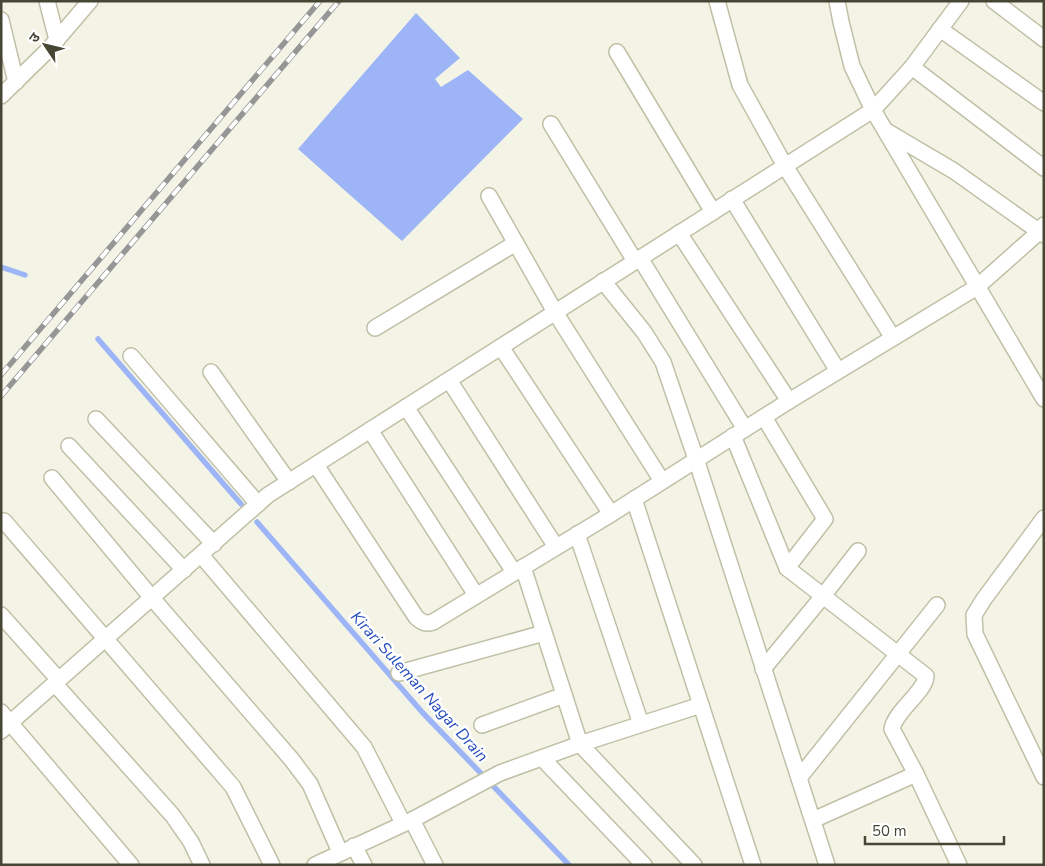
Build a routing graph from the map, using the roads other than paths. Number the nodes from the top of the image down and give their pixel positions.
1 (47, 1) edge
2 (90, 1) edge
3 (717, 1) edge
4 (837, 1) edge
5 (960, 1) edge
6 (994, 1) edge
7 (1, 20) edge
8 (940, 29) junction
9 (1044, 39) edge
10 (57, 40) junction
11 (617, 52) dead end
12 (912, 67) junction
13 (16, 82) junction
14 (1, 96) edge
15 (1044, 103) edge
16 (873, 110) junction
17 (551, 124) dead end
18 (887, 132) junction
19 (785, 166) junction
20 (1044, 168) edge
21 (488, 196) dead end
22 (732, 199) junction
23 (712, 212) junction
24 (1042, 231) edge
25 (679, 233) junction
26 (516, 243) junction
27 (637, 259) junction
28 (604, 281) junction
29 (977, 287) junction
30 (555, 312) junction
31 (375, 328) dead end
32 (893, 338) junction
33 (501, 347) junction
34 (131, 356) dead end
35 (838, 371) junction
36 (210, 372) dead end
37 (449, 380) junction
38 (1044, 399) edge
39 (789, 401) junction
40 (406, 408) junction
41 (764, 417) junction
42 (96, 419) dead end
43 (370, 430) junction
44 (739, 432) junction
45 (69, 446) dead end
46 (696, 460) junction
47 (316, 465) junction
48 (52, 478) dead end
49 (662, 481) junction
50 (289, 482) junction
51 (634, 499) junction
52 (258, 504) junction
53 (611, 514) junction
54 (1044, 518) edge
55 (4, 521) dead end
56 (578, 534) junction
57 (214, 544) junction
58 (556, 547) junction
59 (858, 551) dead end
60 (201, 555) junction
61 (787, 568) junction
62 (184, 570) junction
63 (518, 570) junction
64 (476, 595) junction
65 (824, 596) junction
66 (152, 598) junction
67 (937, 605) dead end
68 (1, 615) edge
69 (544, 634) junction
70 (106, 640) junction
71 (898, 654) junction
72 (763, 669) junction
73 (399, 673) dead end
74 (57, 682) junction
75 (564, 695) junction
76 (701, 705) junction
77 (4, 722) edge
78 (642, 724) junction
79 (482, 725) dead end
80 (580, 744) junction
81 (542, 758) junction
82 (916, 774) junction
83 (1044, 777) edge
84 (799, 778) junction
85 (813, 820) junction
86 (407, 821) junction
87 (354, 846) junction
88 (340, 852) junction
89 (125, 862) edge
90 (202, 865) edge
91 (272, 865) edge
92 (315, 865) edge
93 (364, 865) edge
94 (435, 865) edge
95 (644, 865) edge
96 (694, 865) edge
97 (754, 865) edge
98 (826, 865) edge
99 (959, 865) edge

1 - 10 street
2 - 10 street
3 - 19 street
4 - 16 street
5 - 8 street
6 - 9 street
7 - 13 street
8 - 12 street
8 - 15 street
10 - 13 street
11 - 23 street
12 - 16 street
12 - 20 street
13 - 14 street
16 - 18 street
16 - 19 street
17 - 27 street
18 - 24 street
18 - 29 street
19 - 22 street
19 - 32 street
21 - 26 street
22 - 23 street
22 - 35 street
23 - 25 street
24 - 29 street
25 - 27 street
25 - 39 street
26 - 30 street
26 - 31 street
27 - 28 street
27 - 44 street
28 - 30 street
28 - 46 street
29 - 32 street
29 - 38 street
30 - 33 street
30 - 49 street
32 - 35 street
33 - 37 street
33 - 53 street
34 - 52 street
35 - 39 street
36 - 50 street
37 - 40 street
37 - 58 street
39 - 41 street
40 - 43 street
40 - 63 street
41 - 44 street
41 - 61 street
42 - 57 street
43 - 47 street
43 - 64 street
44 - 46 street
44 - 61 street
45 - 62 street
46 - 49 street
46 - 72 street
47 - 50 street
47 - 64 street
48 - 66 street
49 - 51 street
50 - 52 street
51 - 53 street
51 - 76 street
52 - 57 street
53 - 56 street
54 - 83 street
55 - 70 street
56 - 58 street
56 - 78 street
57 - 60 street
58 - 63 street
59 - 65 street
60 - 62 street
60 - 86 street
61 - 65 street
62 - 66 street
63 - 64 street
63 - 69 street
65 - 71 street
65 - 72 street
66 - 70 street
66 - 88 street
67 - 71 street
68 - 74 street
69 - 73 street
69 - 75 street
70 - 74 street
70 - 91 street
71 - 82 street
71 - 84 street
72 - 84 street
74 - 77 street
74 - 90 street
75 - 79 street
75 - 80 street
76 - 78 street
76 - 97 street
77 - 89 street
78 - 80 street
80 - 81 street
80 - 96 street
81 - 86 street
81 - 95 street
82 - 85 street
82 - 99 street
84 - 85 street
85 - 98 street
86 - 87 street
86 - 94 street
87 - 88 street
87 - 93 street
88 - 92 street

